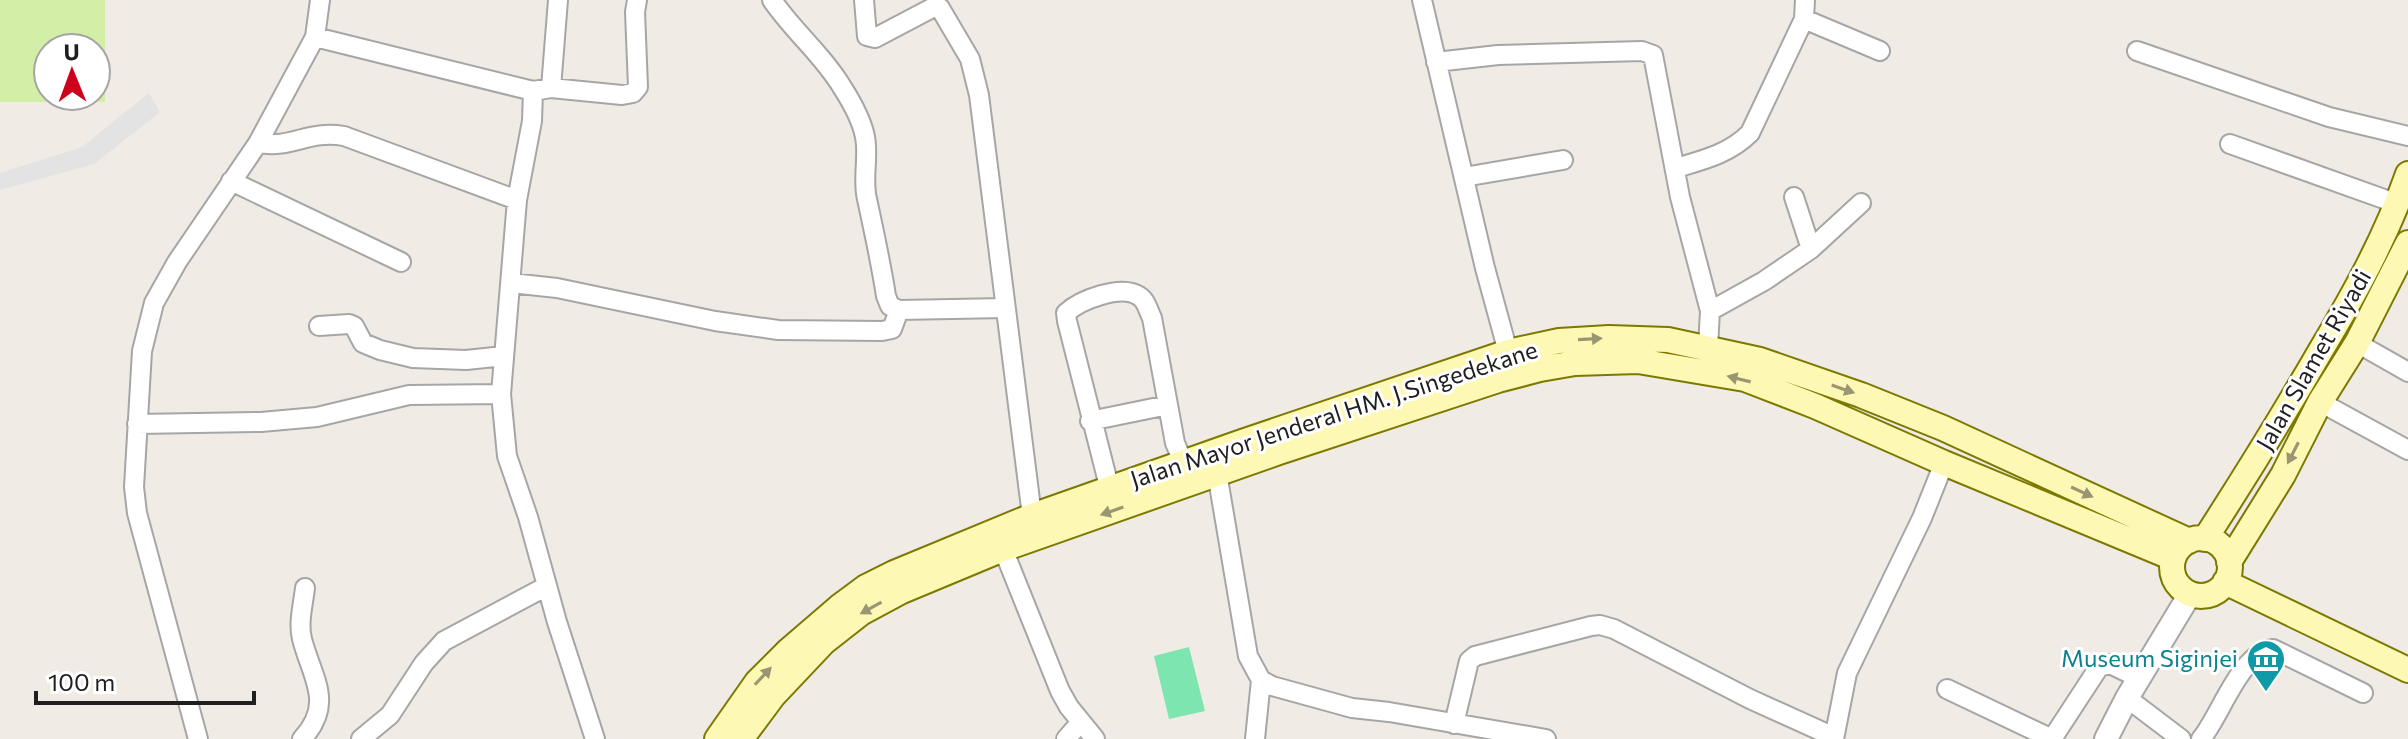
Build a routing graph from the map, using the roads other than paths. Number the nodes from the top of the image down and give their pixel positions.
1 (320, 0) edge
2 (558, 0) edge
3 (637, 0) edge
4 (772, 0) edge
5 (864, 0) edge
6 (1422, 0) edge
7 (1804, 9) edge
8 (315, 37) junction
9 (1880, 51) dead end
10 (2137, 51) dead end
11 (1436, 62) junction
12 (542, 90) junction
13 (2408, 136) edge
14 (258, 143) junction
15 (2230, 144) dead end
16 (1563, 160) dead end
17 (1676, 168) junction
18 (2408, 174) edge
19 (1464, 177) junction
20 (231, 181) junction
21 (1794, 197) dead end
22 (517, 200) junction
23 (1861, 203) dead end
24 (2398, 204) junction
25 (2408, 243) edge
26 (1811, 249) junction
27 (401, 262) dead end
28 (2376, 281) junction
29 (511, 283) junction
30 (1005, 308) junction
31 (899, 310) junction
32 (1710, 311) junction
33 (319, 326) dead end
34 (2357, 343) junction
35 (1708, 347) junction
36 (1508, 352) junction
37 (504, 356) junction
38 (2408, 372) edge
39 (501, 394) junction
40 (2320, 402) junction
41 (1168, 405) junction
42 (1353, 416) junction
43 (1090, 421) junction
44 (137, 424) junction
45 (1317, 428) junction
46 (2408, 450) edge
47 (1944, 463) junction
48 (1184, 464) junction
49 (1217, 473) junction
50 (1110, 490) junction
51 (1032, 516) junction
52 (2189, 546) junction
53 (1003, 549) junction
54 (2227, 572) junction
55 (547, 586) junction
56 (305, 588) dead end
57 (2190, 594) junction
58 (2408, 670) edge
59 (2139, 678) junction
60 (1261, 680) junction
61 (1947, 689) dead end
62 (2363, 693) dead end
63 (2127, 698) junction
64 (1080, 723) junction
65 (1454, 724) junction
66 (1834, 738) edge
67 (198, 739) edge
68 (302, 739) edge
69 (361, 739) edge
70 (595, 739) edge
71 (717, 739) edge
72 (741, 739) edge
73 (1066, 739) edge
74 (1095, 739) edge
75 (1255, 739) edge
76 (1546, 739) edge
77 (2106, 739) edge
78 (2181, 739) edge
79 (2201, 739) edge

1 - 8 street
2 - 12 street
3 - 12 street
4 - 31 street
5 - 30 street
6 - 11 street
7 - 9 street
7 - 17 street
8 - 12 street
8 - 14 street
10 - 13 street
11 - 17 street
11 - 19 street
12 - 22 street
14 - 20 street
14 - 22 street
15 - 24 street
16 - 19 street
17 - 32 street
18 - 24 main road, Jalan Slamet Riyadi
19 - 36 street
20 - 27 street
20 - 44 street
21 - 26 street
22 - 29 street
23 - 26 street
24 - 28 main road, Jalan Slamet Riyadi
25 - 28 main road, Jalan Slamet Riyadi
26 - 32 street
28 - 34 main road, Jalan Slamet Riyadi
28 - 52 main road, Jalan Slamet Riyadi
29 - 31 street
29 - 37 street
30 - 31 street
30 - 51 street
32 - 35 street
33 - 37 street
34 - 38 street
34 - 40 main road, Jalan Slamet Riyadi
36 -> 35 main road, Jalan Mayor Jenderal HM. J.Singedekane
35 -> 52 main road, Jalan Mayor Jenderal HM. J.Singedekane
36 - 42 main road, Jalan Mayor Jenderal HM. J.Singedekane
37 - 39 street
39 - 44 street
39 - 55 street
40 - 46 street
40 -> 54 main road, Jalan Slamet Riyadi
41 - 43 street
41 - 43 street
41 - 48 street
42 - 45 main road, Jalan Mayor Jenderal HM. J.Singedekane
47 -> 42 main road, Jalan Mayor Jenderal HM. J.Singedekane
43 - 50 street
44 - 67 street
45 - 48 main road, Jalan Mayor Jenderal HM. J.Singedekane
45 - 49 main road, Jalan Mayor Jenderal HM. J.Singedekane
47 - 52 main road, Jalan Mayor Jenderal HM. J.Singedekane
47 - 66 street
48 - 50 main road, Jalan Mayor Jenderal HM. J.Singedekane
49 -> 53 main road, Jalan Mayor Jenderal HM. J.Singedekane
49 - 60 street
50 - 51 main road, Jalan Mayor Jenderal HM. J.Singedekane
71 -> 51 main road, Jalan Mayor Jenderal HM. J.Singedekane
52 - 54 main road
52 - 57 main road
53 - 64 street
53 -> 72 main road, Jalan Mayor Jenderal HM. J.Singedekane
54 - 57 main road
54 - 58 main road
55 - 69 street
55 - 70 street
56 - 68 street
57 - 59 street
59 - 61 street
59 - 63 street
60 - 65 street
60 - 75 street
62 - 79 street
63 - 77 street
63 - 78 street
64 - 73 street
64 - 74 street
65 - 66 street
65 - 76 street

